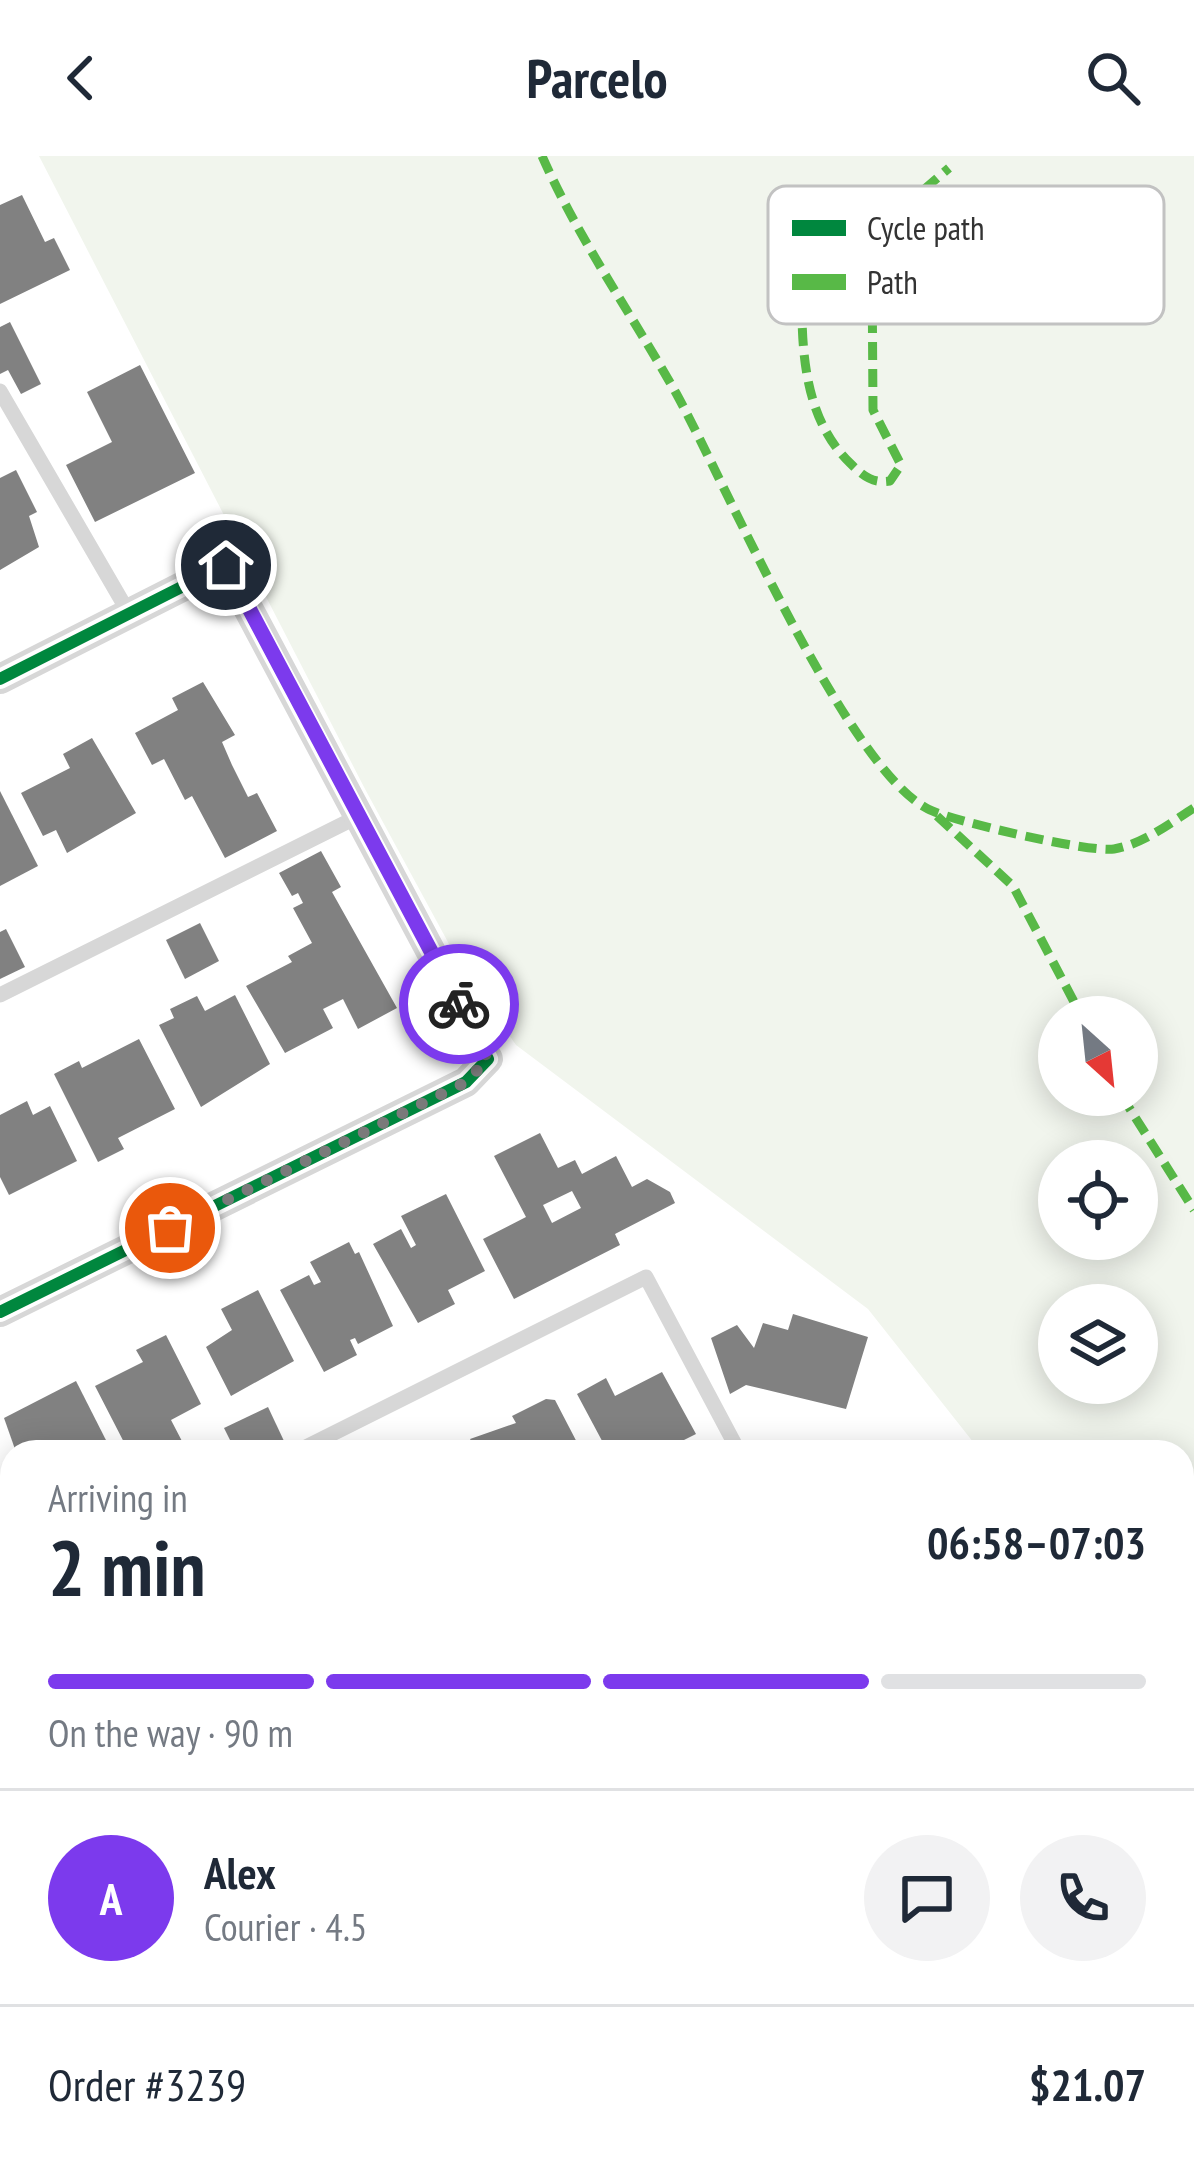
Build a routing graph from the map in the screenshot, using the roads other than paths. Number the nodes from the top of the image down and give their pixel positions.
1 (0, 391) edge
2 (130, 615) junction
3 (0, 679) edge
4 (359, 816) junction
5 (0, 994) edge
6 (0, 1312) edge
7 (320, 1440) edge
8 (733, 1440) edge

1 - 2 lane
2 - 3 street
2 - 4 street
4 - 5 lane
4 - 6 street
7 - 8 lane

